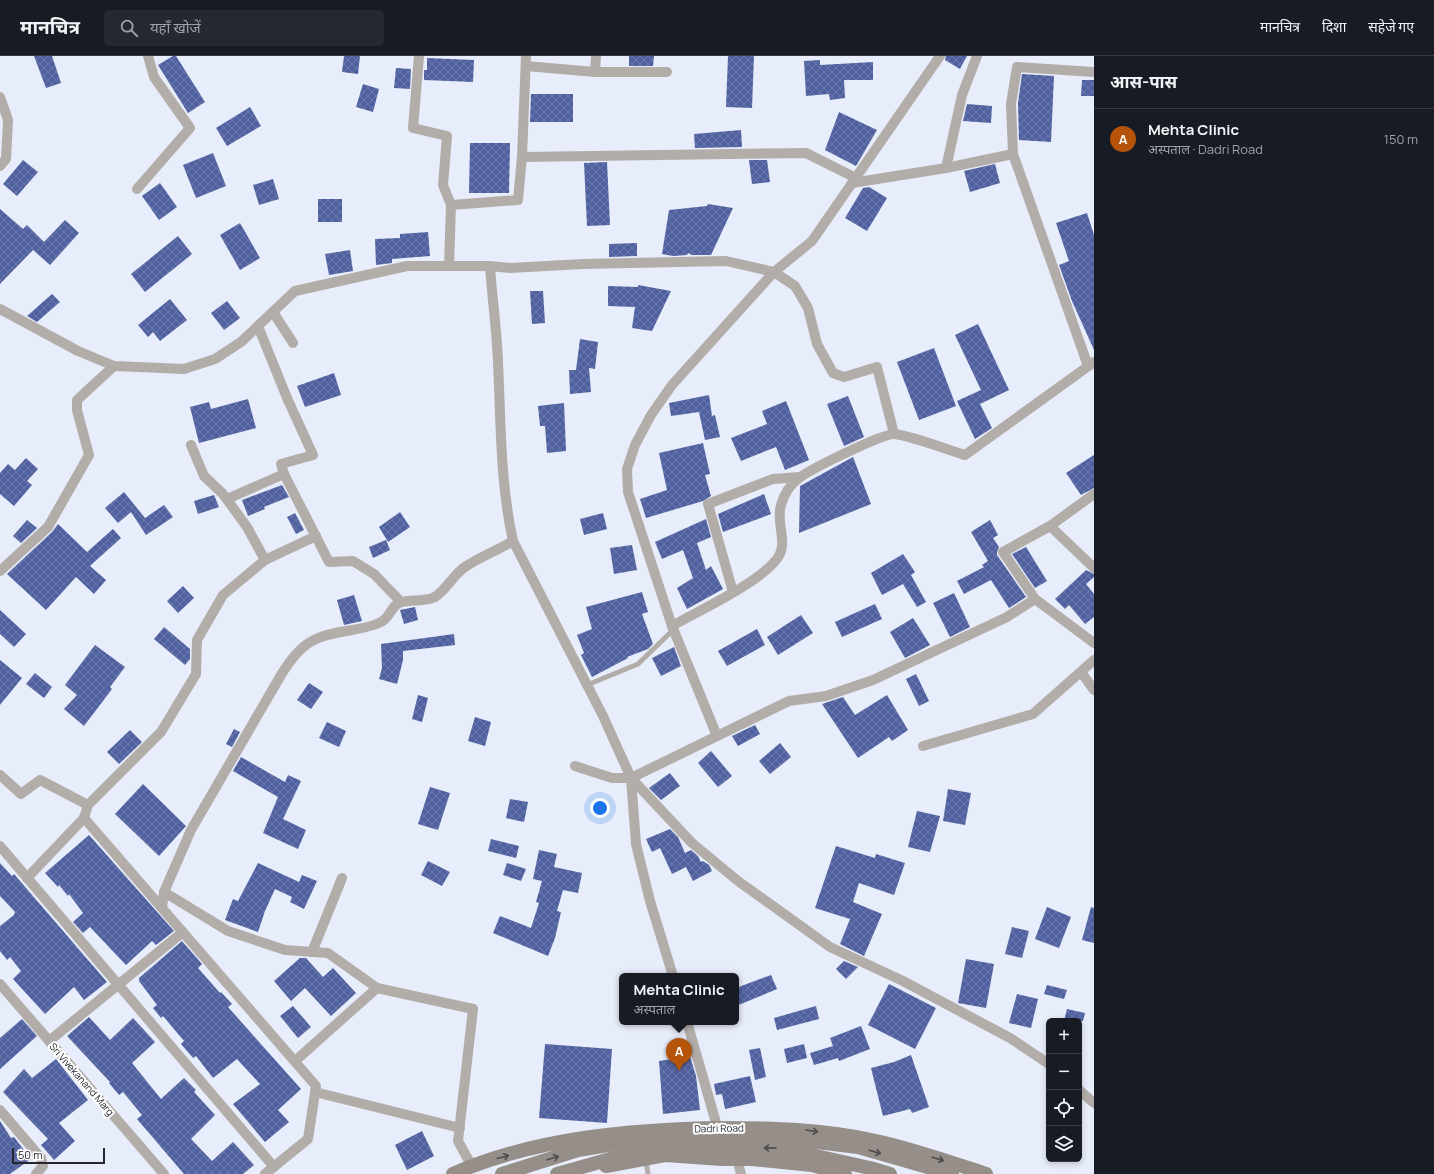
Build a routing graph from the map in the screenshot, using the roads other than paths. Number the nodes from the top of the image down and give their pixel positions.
1 (148, 56) edge
2 (419, 56) edge
3 (596, 56) edge
4 (940, 56) edge
5 (976, 56) edge
6 (526, 61) edge
7 (595, 72) junction
8 (667, 72) dead end
9 (1094, 72) edge
10 (0, 97) edge
11 (1013, 154) junction
12 (522, 157) junction
13 (0, 166) edge
14 (946, 168) junction
15 (854, 180) junction
16 (137, 189) dead end
17 (451, 205) junction
18 (449, 266) junction
19 (490, 266) junction
20 (774, 272) junction
21 (0, 309) edge
22 (273, 312) junction
23 (258, 326) junction
24 (293, 344) dead end
25 (1091, 364) edge
26 (114, 366) junction
27 (894, 434) junction
28 (191, 445) dead end
29 (284, 474) junction
30 (800, 477) junction
31 (1094, 494) edge
32 (227, 499) junction
33 (1050, 526) junction
34 (316, 536) junction
35 (514, 541) junction
36 (265, 560) junction
37 (1094, 568) edge
38 (0, 571) edge
39 (733, 592) junction
40 (1035, 599) junction
41 (401, 602) junction
42 (673, 628) junction
43 (1094, 643) edge
44 (1094, 660) edge
45 (1081, 672) junction
46 (587, 685) junction
47 (1094, 690) edge
48 (718, 736) junction
49 (923, 746) dead end
50 (575, 766) dead end
51 (0, 775) edge
52 (631, 778) junction
53 (88, 805) junction
54 (84, 818) junction
55 (0, 846) edge
56 (27, 878) junction
57 (342, 878) dead end
58 (164, 892) junction
59 (162, 908) junction
60 (184, 932) junction
61 (312, 952) junction
62 (672, 973) edge
63 (119, 985) junction
64 (1, 988) edge
65 (377, 988) junction
66 (688, 1025) edge
67 (49, 1041) junction
68 (295, 1061) junction
69 (1046, 1062) edge
70 (315, 1092) junction
71 (1082, 1093) edge
72 (1094, 1103) edge
73 (0, 1110) edge
74 (460, 1128) junction
75 (719, 1128) junction
76 (646, 1159) junction
77 (737, 1159) junction
78 (722, 1160) junction
79 (476, 1164) junction
80 (274, 1167) junction
81 (36, 1174) edge
82 (164, 1174) edge
83 (265, 1174) edge
84 (453, 1174) edge
85 (502, 1174) edge
86 (557, 1174) edge
87 (580, 1174) edge
88 (648, 1174) edge
89 (741, 1174) edge
90 (845, 1174) edge
91 (890, 1174) edge
92 (952, 1174) edge
93 (986, 1174) edge

1 - 16 street
2 - 17 street
3 - 7 street
4 - 15 street
5 - 14 street
6 - 7 street
6 - 12 street
7 - 8 street
9 - 11 street
10 - 13 street
11 - 14 street
11 - 25 street
12 - 15 street
12 - 17 street
14 - 15 street
15 - 20 street
17 - 18 street
18 - 19 street
18 - 22 street
19 - 20 street
19 - 35 street
20 - 27 street
20 - 42 street
21 - 26 street
22 - 23 street
22 - 24 street
23 - 26 street
23 - 29 street
25 - 27 street
26 - 38 street
27 - 30 street
28 - 32 street
29 - 32 street
29 - 34 street
30 - 39 street
30 - 39 street
31 - 33 street
32 - 36 street
33 - 37 street
33 - 40 street
34 - 36 street
34 - 41 street
35 - 41 street
35 - 46 street
36 - 53 street
39 - 42 street
40 - 43 street
40 - 48 street
41 - 58 street
42 - 46 lane
42 - 48 street
44 - 45 street
45 - 47 street
45 - 49 street
46 - 52 street
48 - 52 street
50 - 52 street
51 - 53 street
52 - 62 street
52 - 69 street
53 - 54 street
54 - 56 street
54 - 59 street
55 - 56 street
56 - 63 street
57 - 61 street
58 - 59 street
58 - 61 street
59 - 60 street
60 - 63 street
60 - 68 street
61 - 65 street
63 - 67 street
63 - 80 street
64 - 67 street, Sri Vivekanand Marg
65 - 68 street
65 - 74 street
66 - 75 street
67 - 82 street, Sri Vivekanand Marg
68 - 70 street
70 - 74 street
70 - 80 street
71 - 72 street
73 - 81 street
74 - 79 street
75 - 78 street
79 -> 75 street, Dadri Road
75 -> 93 street, Dadri Road
76 - 78 street
76 - 87 street
76 - 88 lane
77 - 78 street
77 - 89 street
77 - 90 street
79 - 84 street, Dadri Road
80 - 83 street
85 -> 92 street, bridge
91 -> 86 street, bridge

